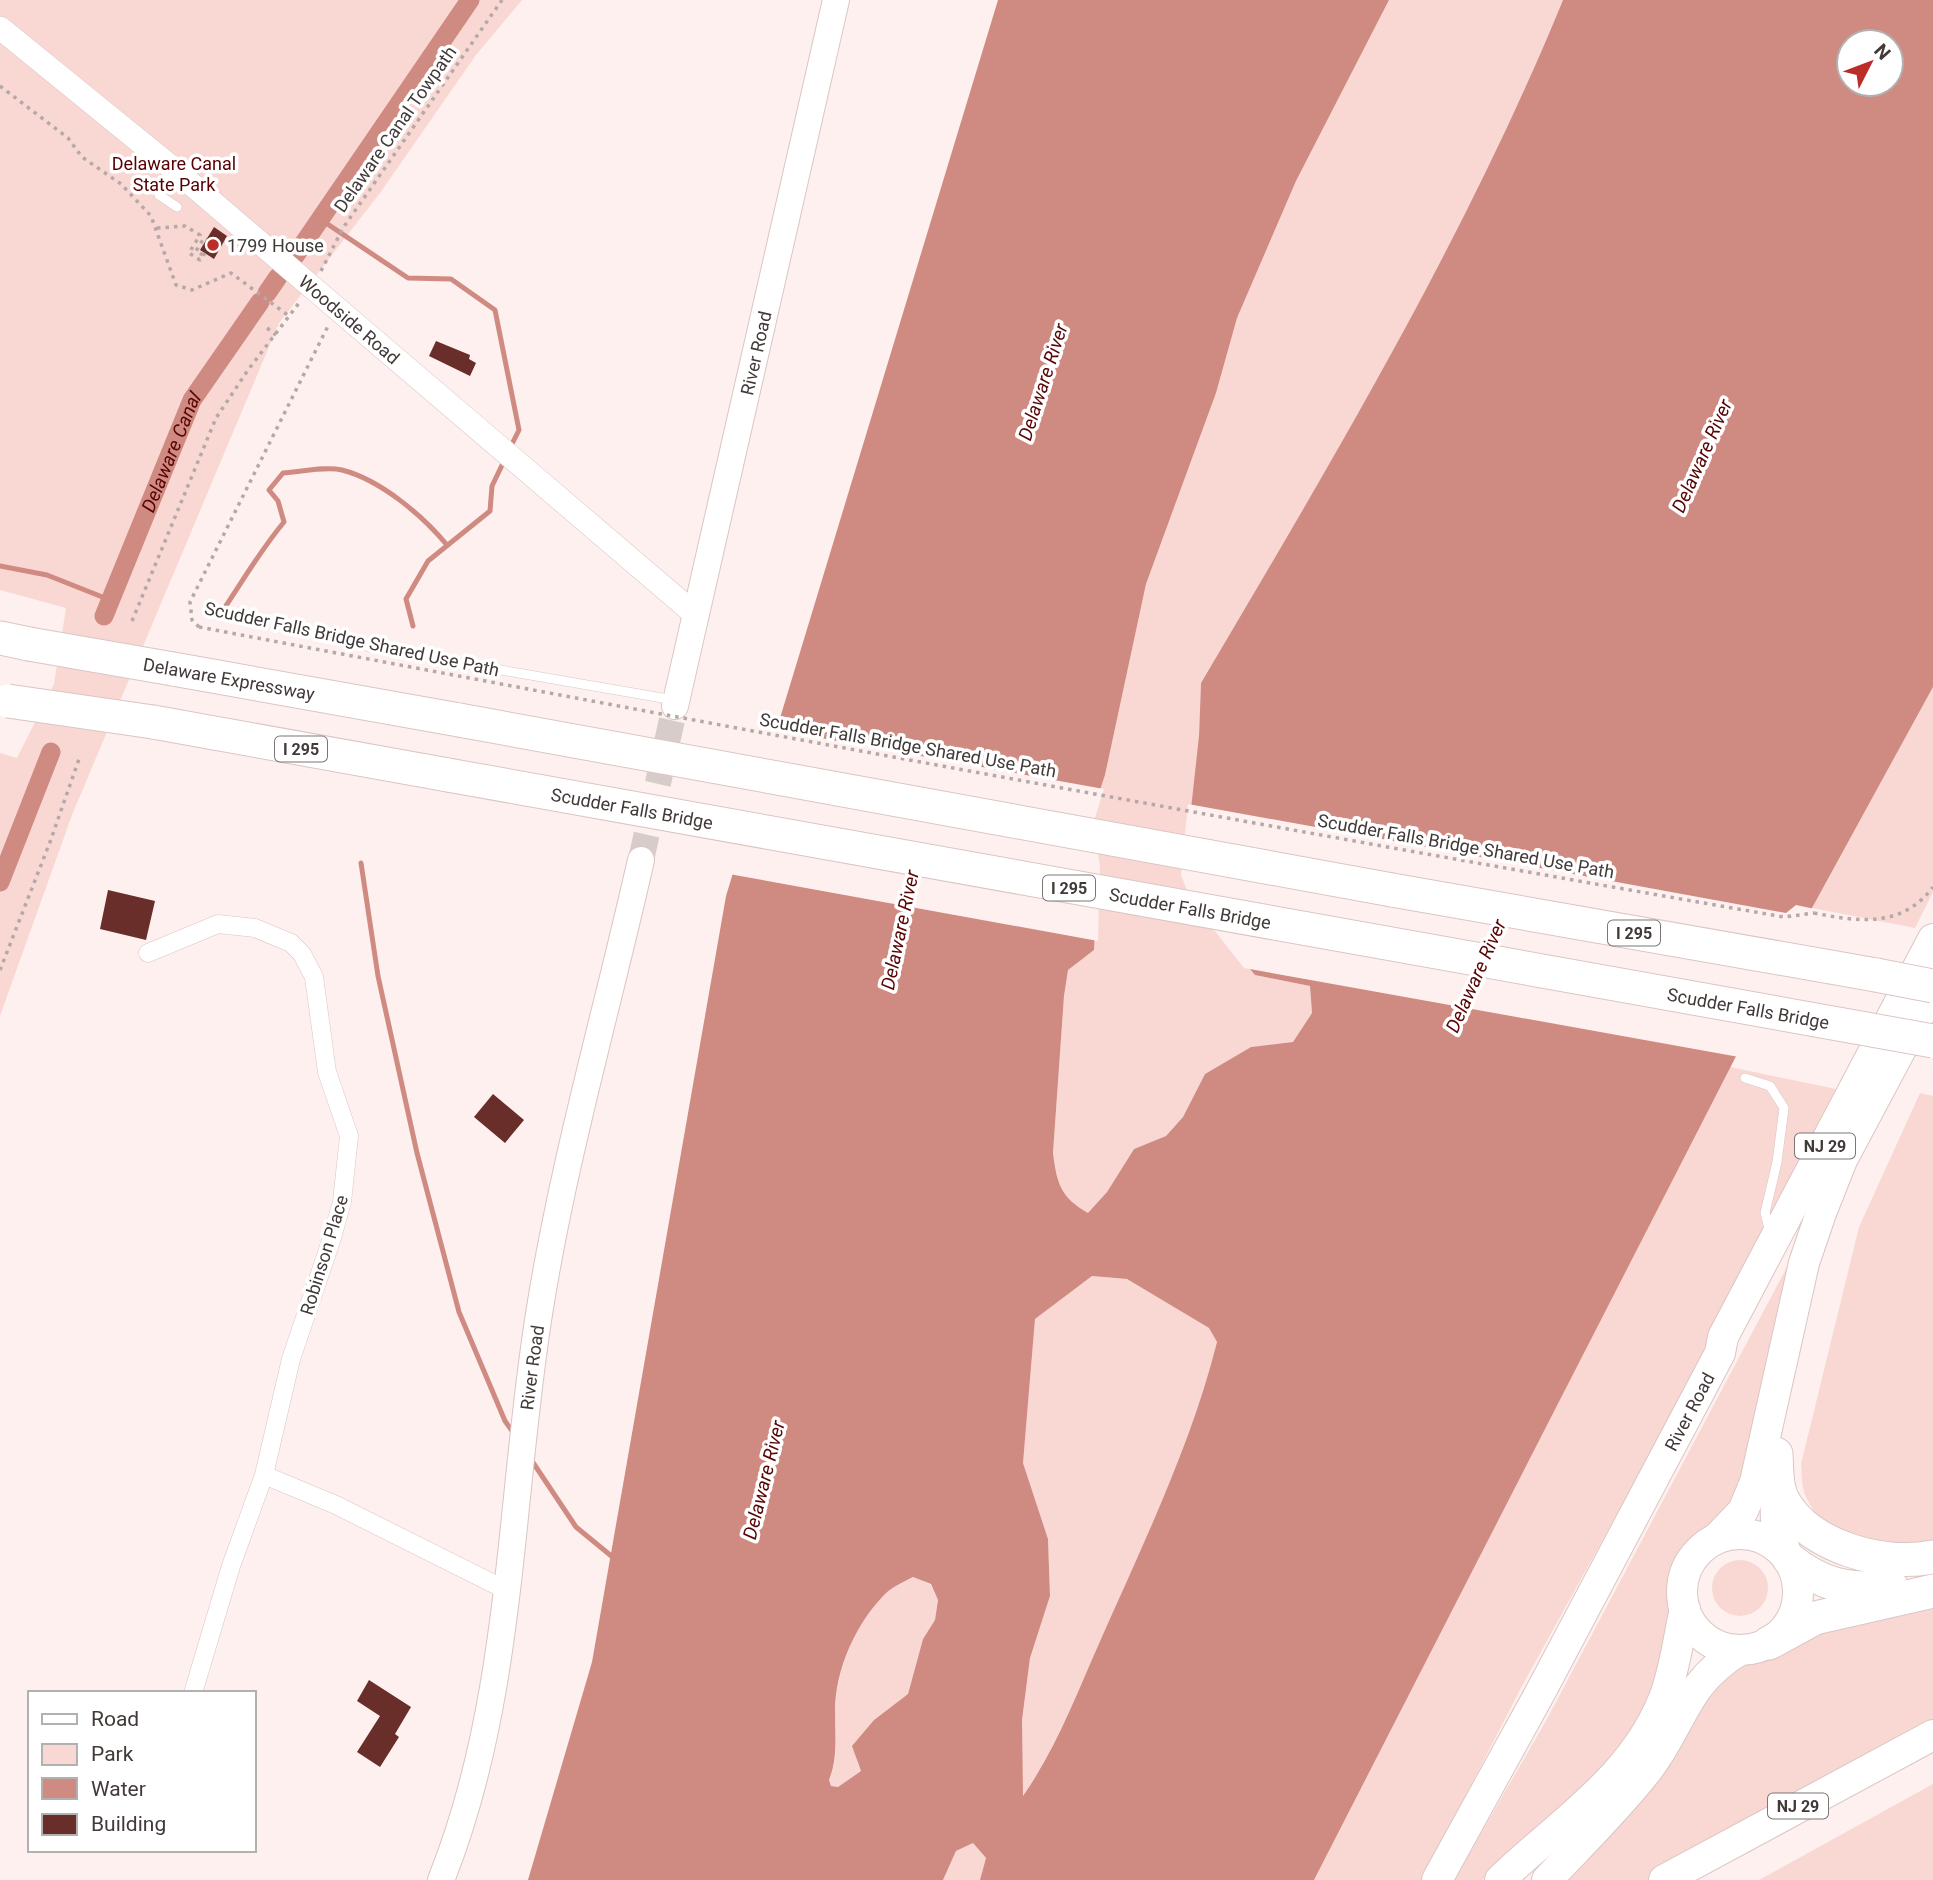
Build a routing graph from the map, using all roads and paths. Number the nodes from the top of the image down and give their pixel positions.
1 (502, 0) edge
2 (836, 0) edge
3 (0, 28) edge
4 (0, 86) edge
5 (176, 171) junction
6 (177, 207) dead end
7 (157, 228) junction
8 (204, 237) junction
9 (297, 270) junction
10 (298, 305) dead end
11 (289, 316) junction
12 (327, 326) dead end
13 (267, 328) dead end
14 (276, 335) junction
15 (696, 615) junction
16 (132, 621) dead end
17 (15, 641) edge
18 (368, 647) dead end
19 (4, 700) edge
20 (676, 703) joint
21 (79, 758) dead end
22 (640, 860) tunnel mouth
23 (1933, 887) edge
24 (1933, 939) edge
25 (148, 953) dead end
26 (0, 970) edge
27 (1933, 987) edge
28 (1933, 1023) edge
29 (1895, 1033) junction
30 (1933, 1041) edge
31 (1933, 1060) edge
32 (1745, 1078) dead end
33 (1839, 1170) junction
34 (1773, 1244) junction
35 (1720, 1353) junction
36 (1776, 1454) junction
37 (264, 1475) junction
38 (1718, 1537) junction
39 (1933, 1557) edge
40 (1788, 1558) junction
41 (1933, 1572) edge
42 (506, 1590) junction
43 (1933, 1591) edge
44 (1685, 1609) junction
45 (1755, 1646) junction
46 (194, 1691) edge
47 (1933, 1735) edge
48 (441, 1880) edge
49 (1437, 1880) edge
50 (1500, 1880) edge
51 (1546, 1880) edge
52 (1664, 1880) edge

1 - 9 path, Delaware Canal Towpath
2 - 15 main road, River Road
3 - 5 street, Woodside Road
4 - 7 path
5 - 6 lane
5 - 9 street, Woodside Road
7 - 8 path
7 - 11 path
8 - 8 path
9 - 15 street, Woodside Road
10 - 11 path
11 - 14 path
12 - 23 path, Scudder Falls Bridge Shared Use Path, bridge
13 - 14 path
14 - 16 path
15 - 20 main road, River Road
17 - 27 highway, Delaware Expressway / I 295, bridge
18 - 20 lane
19 - 29 highway, Scudder Falls Bridge / I 295, bridge
21 - 26 path
22 - 42 main road, River Road
24 - 34 highway, River Road / NJ 29
25 - 37 street, Robinson Place
27 - 33 highway
28 - 36 highway
29 - 30 highway, Scudder Falls Bridge / I 295, bridge
29 - 31 highway
32 - 34 lane
33 - 35 highway
33 - 38 highway
34 - 35 highway, River Road / NJ 29
35 - 49 highway, River Road / NJ 29
36 - 39 highway
36 - 40 highway
37 - 42 street
37 - 46 street, Robinson Place
38 - 40 highway
38 - 44 highway
40 - 41 highway
40 - 45 highway
42 - 48 main road, River Road
43 - 45 highway
44 - 45 highway
44 - 50 highway
45 - 51 highway
47 - 52 highway, NJ 29

